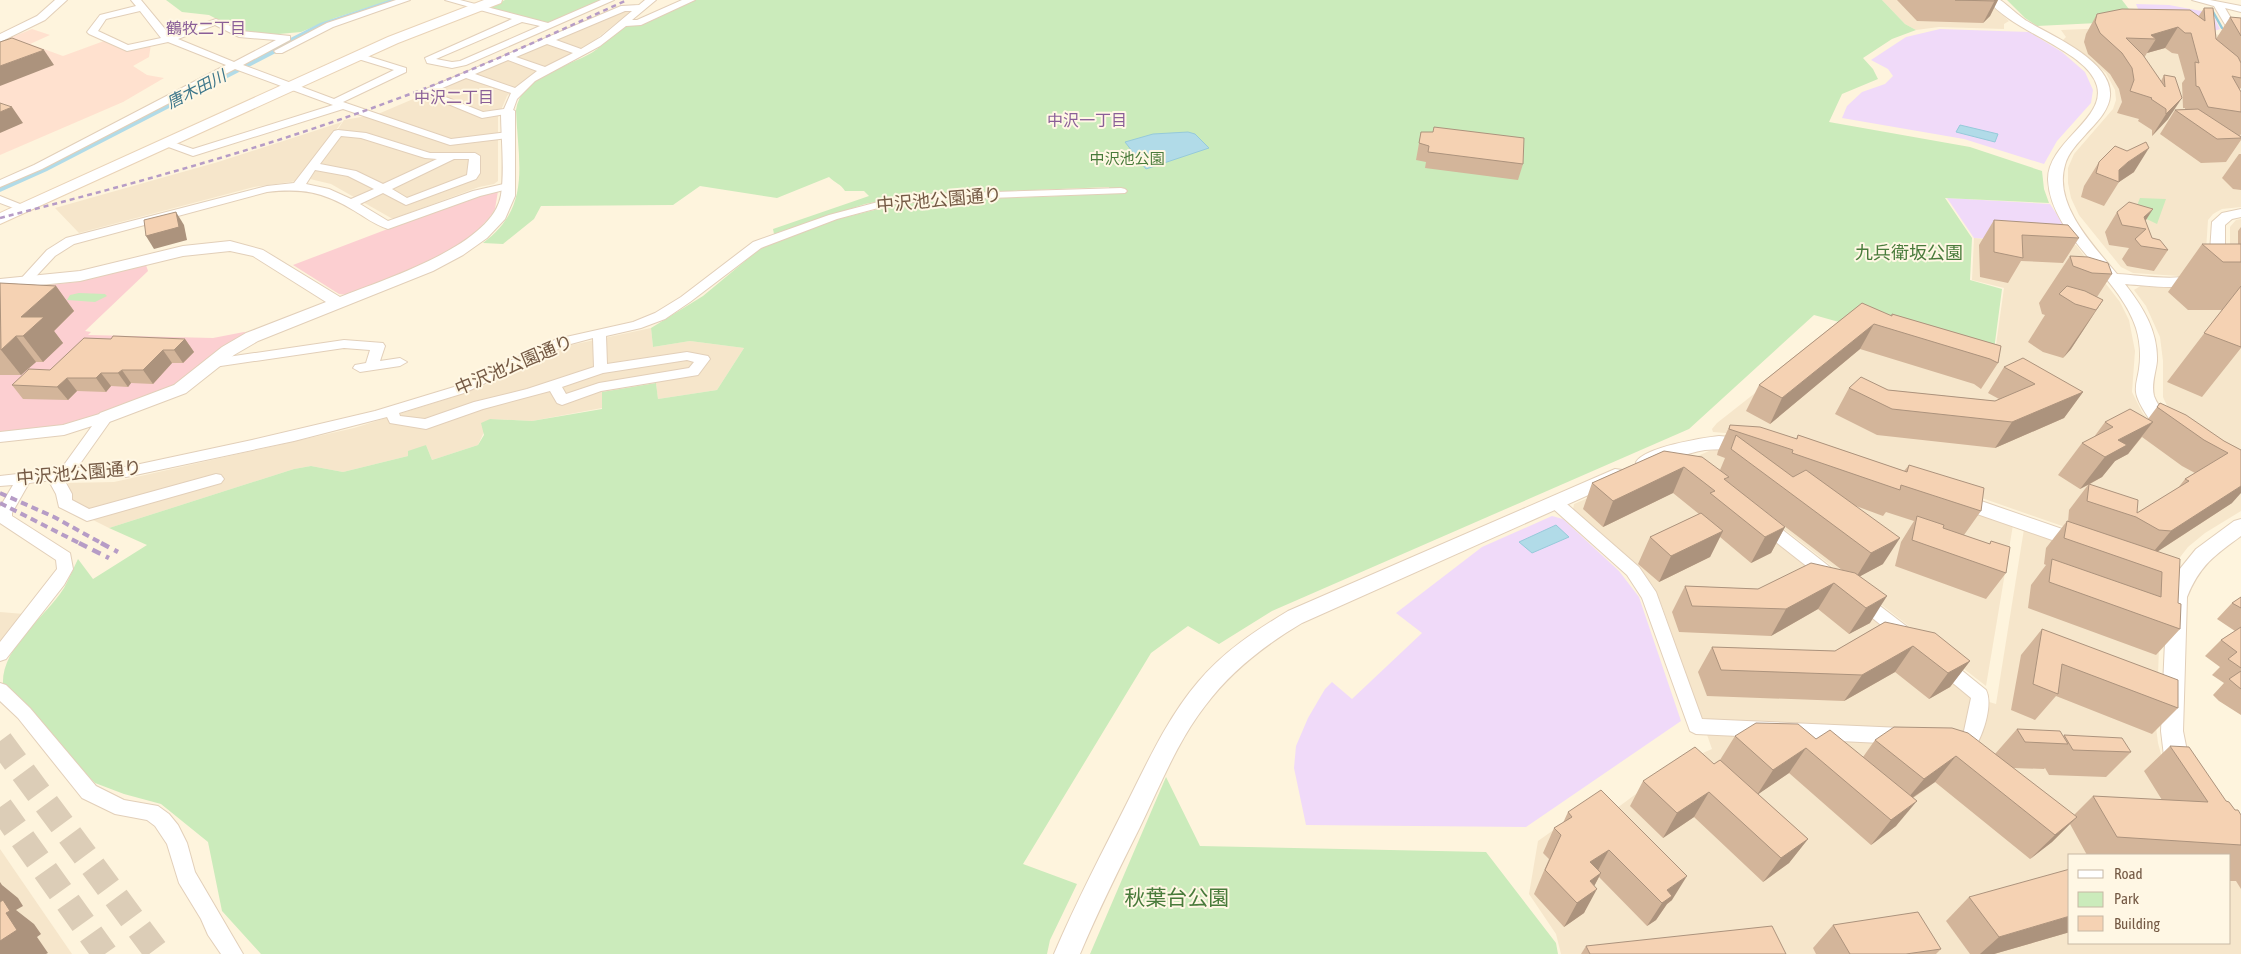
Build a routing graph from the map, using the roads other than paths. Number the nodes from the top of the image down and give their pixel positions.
1 (61, 0) edge
2 (405, 0) edge
3 (450, 0) edge
4 (496, 0) edge
5 (609, 0) edge
6 (651, 0) edge
7 (690, 0) edge
8 (1994, 0) edge
9 (2197, 0) edge
10 (139, 4) edge
11 (476, 4) edge
12 (2218, 5) junction
13 (641, 8) junction
14 (2241, 8) edge
15 (522, 18) junction
16 (624, 23) junction
17 (549, 26) junction
18 (0, 38) edge
19 (169, 39) junction
20 (546, 40) junction
21 (2241, 43) edge
22 (582, 54) junction
23 (358, 56) junction
24 (508, 57) junction
25 (239, 67) junction
26 (546, 71) junction
27 (468, 74) junction
28 (288, 86) junction
29 (517, 92) junction
30 (339, 103) junction
31 (508, 111) junction
32 (508, 135) junction
33 (168, 143) junction
34 (452, 157) junction
35 (313, 167) junction
36 (0, 184) edge
37 (298, 186) junction
38 (508, 186) junction
39 (382, 189) junction
40 (1121, 191) dead end
41 (0, 199) edge
42 (351, 204) junction
43 (16, 206) junction
44 (0, 213) edge
45 (2241, 213) edge
46 (0, 219) edge
47 (2113, 278) junction
48 (23, 283) junction
49 (0, 284) edge
50 (338, 303) junction
51 (599, 333) junction
52 (400, 362) dead end
53 (214, 364) junction
54 (601, 369) junction
55 (554, 385) junction
56 (391, 411) junction
57 (106, 417) junction
58 (0, 437) edge
59 (2179, 438) edge
60 (1763, 445) edge
61 (1670, 450) junction
62 (1686, 463) edge
63 (67, 472) junction
64 (24, 478) junction
65 (216, 479) dead end
66 (0, 481) edge
67 (1937, 494) edge
68 (1555, 502) junction
69 (1749, 512) edge
70 (2241, 526) edge
71 (2096, 549) edge
72 (1917, 644) edge
73 (0, 654) edge
74 (1932, 656) edge
75 (0, 690) edge
76 (1922, 737) edge
77 (1942, 738) edge
78 (2189, 786) edge
79 (233, 954) edge
80 (1067, 954) edge

1 - 18 street
2 - 25 street
3 - 11 street
4 - 11 main road
5 - 17 street
6 - 13 street
7 - 16 street
8 - 47 street
9 - 12 street
10 - 19 street
10 - 19 street
11 - 15 street
11 - 23 main road
11 - 28 main road
12 - 14 street
12 - 21 street
13 - 16 street
13 - 20 street
15 - 17 street
15 - 17 street
16 - 22 street
19 - 25 street
19 - 25 street
20 - 22 street
20 - 24 street
22 - 26 street
23 - 28 main road
23 - 30 street
24 - 26 street
24 - 27 street
25 - 28 street
25 - 36 street
26 - 29 street
27 - 29 street
27 - 31 street
28 - 30 street
28 - 33 main road
28 - 43 main road
29 - 31 street
30 - 32 street
30 - 33 street
31 - 32 street
32 - 38 street
33 - 46 main road
34 - 35 street
34 - 39 street
34 - 39 street
35 - 37 street
35 - 39 street
37 - 42 street
37 - 48 street
38 - 42 street
38 - 50 street
39 - 42 street
40 - 51 street, 中沢池公園通り
41 - 43 street
43 - 44 main road
45 - 47 street
47 - 59 street
48 - 49 street
48 - 50 street
50 - 53 street
51 - 54 street
51 - 56 street, 中沢池公園通り
52 - 53 street
53 - 57 street
54 - 55 street
54 - 55 street
55 - 56 street
56 - 63 street, 中沢池公園通り
57 - 58 street
57 - 63 street
60 - 61 street
61 - 62 street
61 - 68 street
63 - 64 street, 中沢池公園通り
63 - 65 street
64 - 66 street, 中沢池公園通り
64 - 73 street
67 - 71 street
68 - 76 street
68 - 80 street
69 - 72 street
70 - 78 street
74 - 77 street
75 - 79 street

